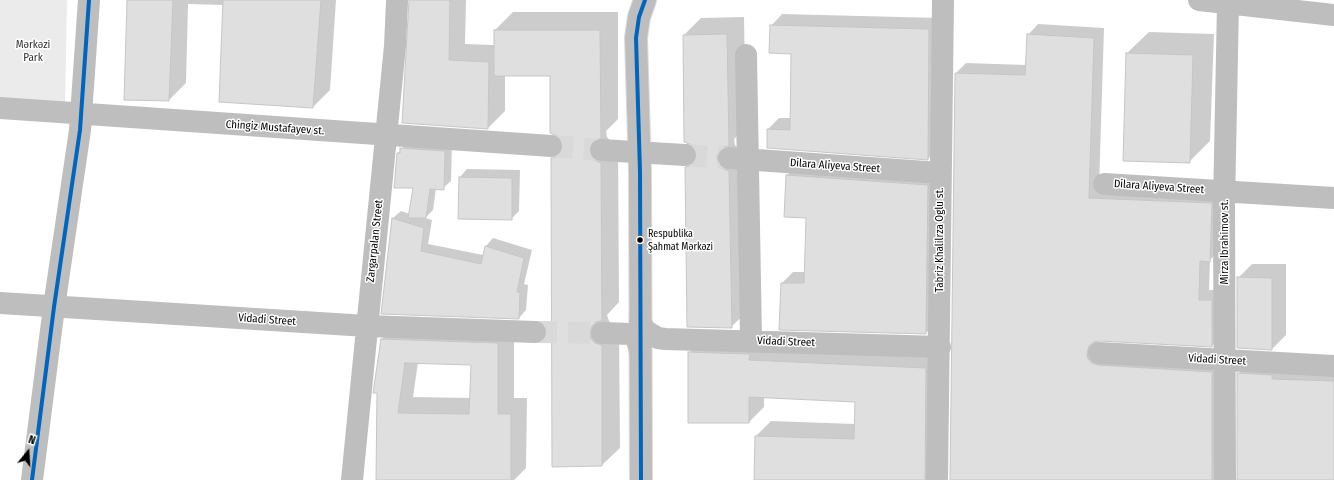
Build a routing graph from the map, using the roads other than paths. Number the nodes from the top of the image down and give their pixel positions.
1 (89, 0) edge
2 (645, 0) edge
3 (943, 0) edge
4 (1199, 0) edge
5 (397, 2) dead end
6 (1228, 4) junction
7 (1334, 15) edge
8 (746, 55) dead end
9 (0, 108) edge
10 (81, 115) junction
11 (386, 135) junction
12 (550, 146) tunnel mouth
13 (601, 150) tunnel mouth
14 (639, 152) junction
15 (684, 155) tunnel mouth
16 (738, 159) junction
17 (940, 173) junction
18 (1104, 184) dead end
19 (1225, 192) junction
20 (1334, 198) edge
21 (0, 303) edge
22 (54, 306) junction
23 (640, 322) junction
24 (367, 326) junction
25 (535, 332) tunnel mouth
26 (602, 333) tunnel mouth
27 (751, 340) junction
28 (940, 347) junction
29 (640, 351) junction
30 (1099, 353) dead end
31 (1225, 360) junction
32 (1334, 366) edge
33 (32, 480) edge
34 (352, 480) edge
35 (641, 480) edge
36 (937, 480) edge
37 (1225, 480) edge

1 - 10 street
2 - 14 street
3 - 17 street, Tabriz Khalilrza Oglu st.
4 - 6 street
5 - 11 street, Zargarpalan Street
6 - 7 street
6 - 19 street, Mirza Ibrahimov st.
8 - 16 street
9 - 10 street, Chingiz Mustafayev st.
10 - 11 street, Chingiz Mustafayev st.
10 - 22 street
11 - 12 street, Chingiz Mustafayev st.
11 - 24 street, Zargarpalan Street
13 - 14 street
14 - 15 street
14 - 23 street
16 - 17 street, Dilara Aliyeva Street
16 - 27 street
17 - 28 street, Tabriz Khalilrza Oglu st.
18 - 19 street, Dilara Aliyeva Street
19 - 20 street, Dilara Aliyeva Street
19 - 31 street, Mirza Ibrahimov st.
21 - 22 street, Vidadi Street
22 - 24 street, Vidadi Street
22 - 33 street
23 - 27 street, Vidadi Street
23 - 29 street
24 - 25 street, Vidadi Street
24 - 34 street, Zargarpalan Street
26 - 29 street
27 - 28 street, Vidadi Street
28 - 36 street, Tabriz Khalilrza Oglu st.
29 - 35 street
30 - 31 street, Vidadi Street
31 - 32 street, Vidadi Street
31 - 37 street, Mirza Ibrahimov st.

